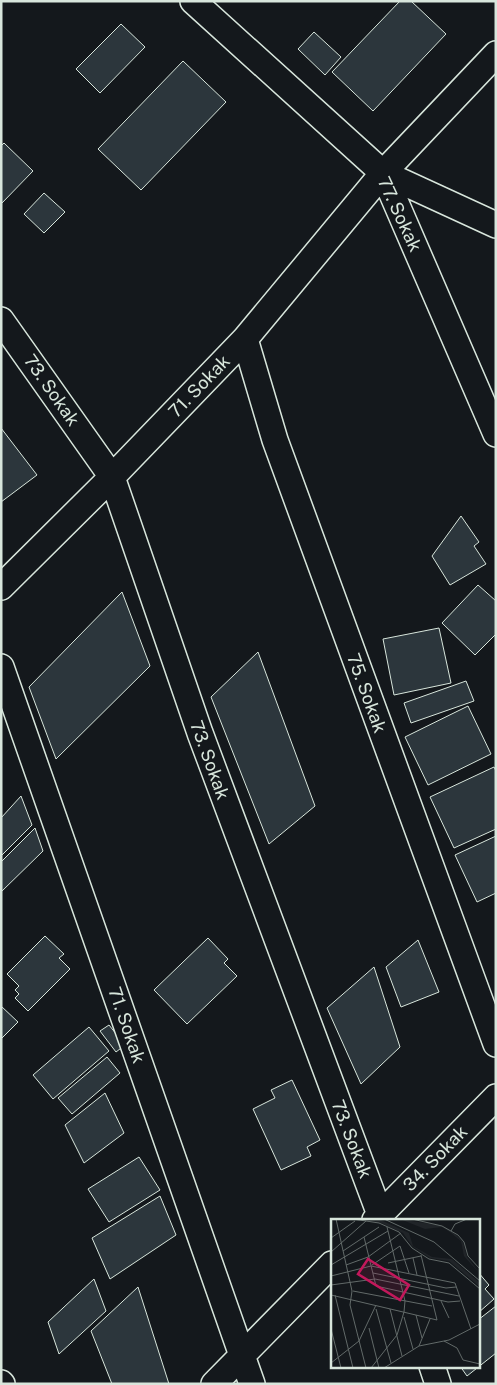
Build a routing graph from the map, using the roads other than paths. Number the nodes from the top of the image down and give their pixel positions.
1 (193, 1) edge
2 (496, 54) edge
3 (383, 173) junction
4 (496, 224) edge
5 (1, 320) edge
6 (245, 339) junction
7 (496, 434) edge
8 (112, 477) junction
9 (1, 587) edge
10 (1, 667) edge
11 (496, 1044) edge
12 (496, 1097) edge
13 (379, 1218) edge
14 (331, 1265) edge
15 (242, 1355) junction
16 (433, 1368) edge
17 (214, 1384) edge
18 (252, 1384) edge
19 (438, 1384) edge

1 - 3 street, 77. Sokak
2 - 3 street, 71. Sokak
3 - 4 street
3 - 6 street, 71. Sokak
3 - 7 street, 77. Sokak
5 - 8 street, 73. Sokak
6 - 8 street, 71. Sokak
6 - 11 street, 75. Sokak
8 - 9 street, 71. Sokak
8 - 13 street, 73. Sokak
10 - 15 street, 71. Sokak
12 - 13 street, 34. Sokak
14 - 15 street
15 - 17 street
15 - 18 street, 71. Sokak
16 - 19 street

